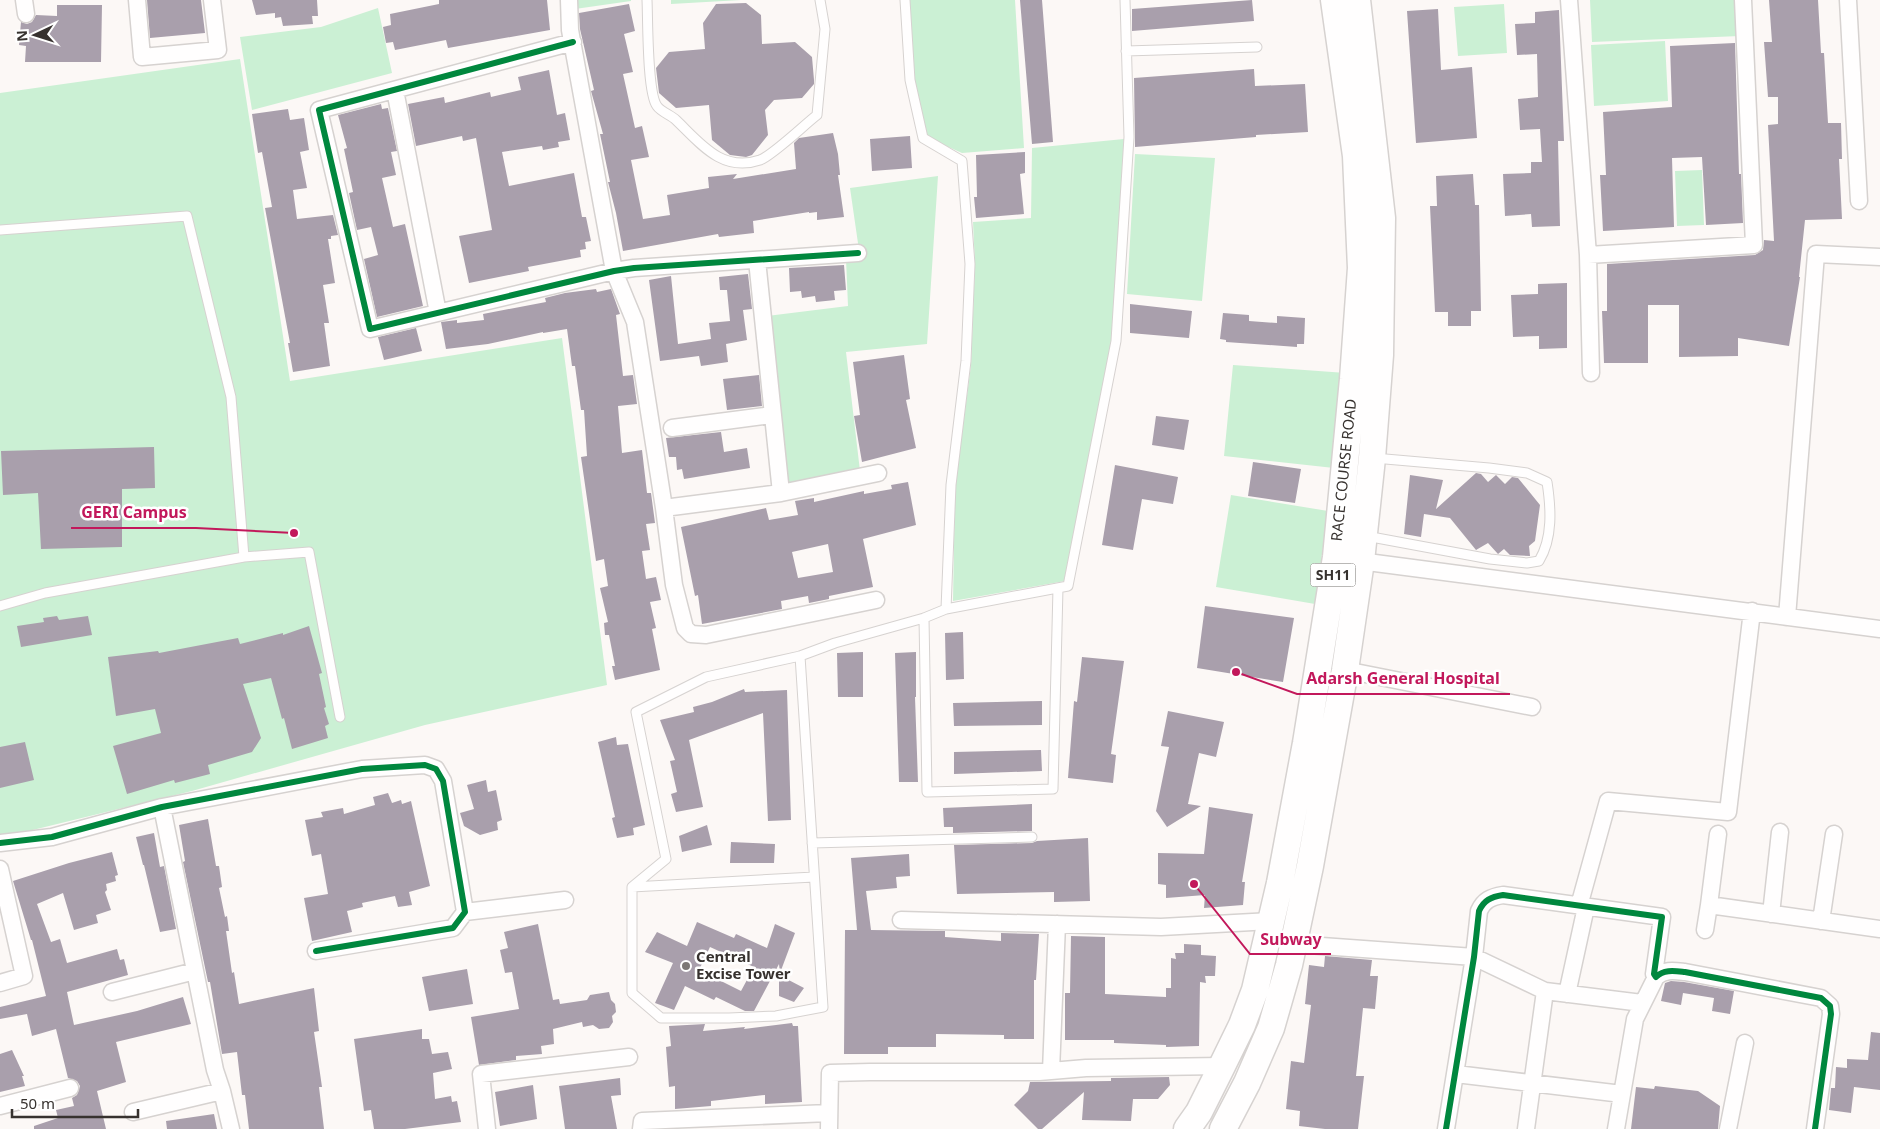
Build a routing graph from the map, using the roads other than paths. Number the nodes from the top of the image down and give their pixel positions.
1 (137, 0) edge
2 (212, 0) edge
3 (569, 0) edge
4 (647, 0) edge
5 (820, 0) edge
6 (905, 0) edge
7 (1125, 0) edge
8 (1334, 0) edge
9 (1357, 0) edge
10 (1569, 0) edge
11 (1743, 0) edge
12 (1848, 0) edge
13 (573, 42) junction
14 (1257, 47) dead end
15 (1126, 51) junction
16 (395, 90) junction
17 (1859, 201) dead end
18 (0, 230) edge
19 (858, 253) dead end
20 (1588, 255) junction
21 (1880, 257) edge
22 (757, 260) junction
23 (614, 271) junction
24 (438, 313) junction
25 (1591, 373) dead end
26 (772, 415) junction
27 (672, 428) dead end
28 (1372, 458) junction
29 (878, 473) dead end
30 (781, 493) junction
31 (664, 508) junction
32 (1353, 551) junction
33 (244, 557) junction
34 (1058, 588) junction
35 (876, 600) dead end
36 (0, 606) edge
37 (946, 609) junction
38 (1752, 612) junction
39 (1787, 617) junction
40 (924, 618) junction
41 (1880, 628) edge
42 (800, 656) junction
43 (1346, 670) junction
44 (1532, 707) dead end
45 (340, 717) dead end
46 (162, 807) junction
47 (1780, 832) dead end
48 (1718, 834) dead end
49 (1834, 834) dead end
50 (1032, 837) dead end
51 (0, 843) edge
52 (812, 843) junction
53 (0, 869) edge
54 (814, 877) junction
55 (632, 887) junction
56 (565, 900) dead end
57 (1709, 905) junction
58 (1582, 906) junction
59 (465, 912) junction
60 (1771, 914) junction
61 (901, 920) dead end
62 (1271, 921) junction
63 (1821, 921) junction
64 (1057, 924) junction
65 (1880, 929) edge
66 (1705, 930) dead end
67 (1294, 944) junction
68 (316, 951) dead end
69 (1474, 957) junction
70 (195, 971) junction
71 (1656, 977) junction
72 (0, 983) edge
73 (1545, 991) junction
74 (112, 992) dead end
75 (1567, 994) junction
76 (1642, 1003) junction
77 (1745, 1043) dead end
78 (629, 1057) dead end
79 (1222, 1066) junction
80 (1051, 1071) junction
81 (1456, 1074) junction
82 (1533, 1083) junction
83 (70, 1088) dead end
84 (222, 1091) junction
85 (1622, 1094) junction
86 (0, 1106) edge
87 (133, 1112) dead end
88 (829, 1121) edge
89 (232, 1129) edge
90 (487, 1129) edge
91 (641, 1129) edge
92 (1187, 1129) edge
93 (1224, 1129) edge
94 (1446, 1129) edge
95 (1526, 1129) edge
96 (1616, 1129) edge
97 (1728, 1129) edge
98 (1815, 1129) edge

1 - 2 street
3 - 13 street
4 - 5 lane
6 - 37 lane
7 - 15 lane
8 - 32 main road, RACE COURSE ROAD / SH11
9 - 28 main road, RACE COURSE ROAD / SH11
10 - 20 street
11 - 20 street
12 - 17 street
13 - 16 street
13 - 23 street
14 - 15 lane
15 - 34 lane
16 - 24 street
16 - 24 street
18 - 33 lane
19 - 22 street
20 - 25 street
21 - 39 street
22 - 23 street
22 - 26 street
23 - 24 street
23 - 31 street
26 - 27 street
26 - 30 street
28 - 32 main road, RACE COURSE ROAD / SH11
28 - 32 lane
29 - 30 street
30 - 31 street
31 - 35 street
32 - 38 street
32 - 43 main road, RACE COURSE ROAD / SH11
32 - 62 main road, RACE COURSE ROAD / SH11
33 - 36 lane
33 - 45 lane
34 - 37 lane
34 - 40 lane
37 - 40 lane
38 - 39 street
38 - 58 street
39 - 41 street
40 - 42 lane
42 - 52 lane
42 - 55 lane
43 - 44 street
43 - 67 main road, RACE COURSE ROAD / SH11
46 - 51 street
46 - 59 street
46 - 70 street
47 - 60 street
48 - 57 street
49 - 63 street
50 - 52 lane
52 - 54 lane
53 - 72 street
54 - 55 lane
54 - 55 lane
56 - 59 street
57 - 60 street
57 - 66 street
58 - 69 street
58 - 71 street
58 - 75 street
59 - 68 street
60 - 63 street
61 - 64 street
62 - 64 street
62 - 79 main road, RACE COURSE ROAD / SH11
63 - 65 street
64 - 80 street
67 - 69 street
67 - 93 main road, RACE COURSE ROAD / SH11
69 - 73 street
69 - 81 street
70 - 74 street
70 - 84 street
71 - 76 street
71 - 98 street
73 - 75 street
73 - 82 street
75 - 76 street
76 - 85 street
77 - 97 street
78 - 90 street
79 - 80 street
79 - 92 main road, RACE COURSE ROAD / SH11
80 - 88 street
81 - 82 street
81 - 94 street
82 - 85 street
82 - 95 street
83 - 86 street
84 - 87 street
84 - 89 street
85 - 96 street
88 - 91 street

